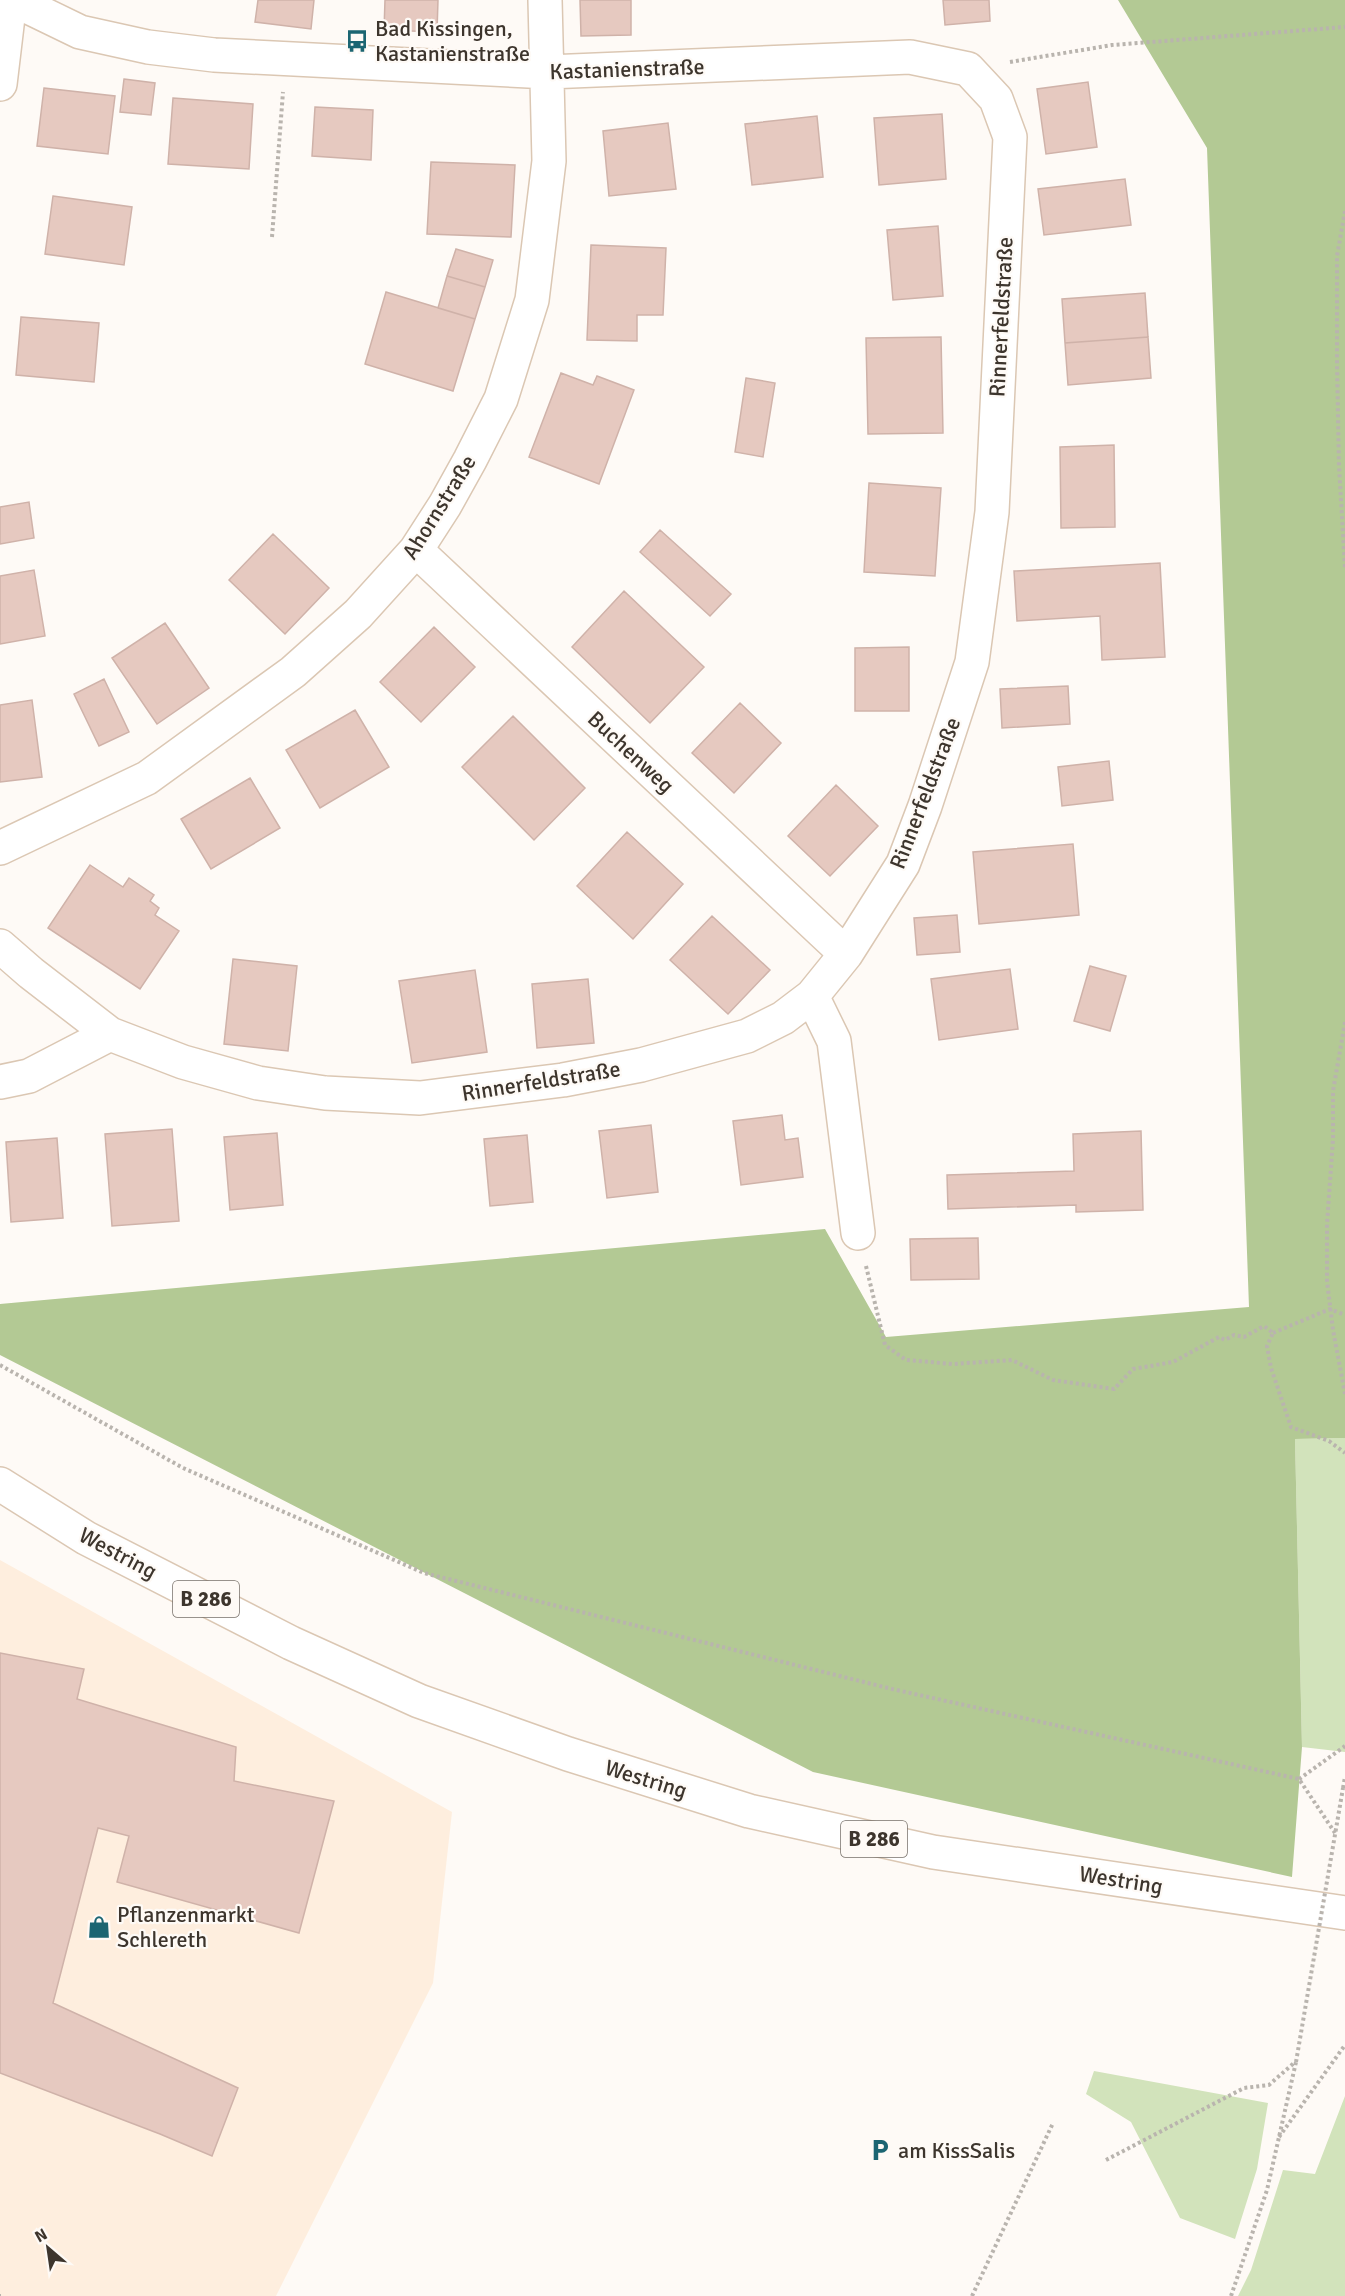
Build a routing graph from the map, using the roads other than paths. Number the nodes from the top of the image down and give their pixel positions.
1 (12, 0) edge
2 (545, 0) edge
3 (968, 69) joint
4 (548, 72) junction
5 (0, 84) edge
6 (416, 550) junction
7 (0, 848) edge
8 (0, 946) edge
9 (846, 954) junction
10 (812, 996) junction
11 (110, 1034) junction
12 (0, 1082) edge
13 (858, 1233) road end
14 (0, 1484) edge
15 (1345, 1913) edge

1 - 4 street, Kastanienstraße
1 - 5 street
2 - 4 street, Ahornstraße
3 - 4 street, Kastanienstraße
3 - 9 street, Rinnerfeldstraße
4 - 6 street, Ahornstraße
6 - 7 street, Ahornstraße
6 - 9 street, Buchenweg
8 - 11 street, Rinnerfeldstraße
9 - 10 street, Rinnerfeldstraße
10 - 11 street, Rinnerfeldstraße
10 - 13 street
11 - 12 street
14 - 15 street, Westring / B 286

